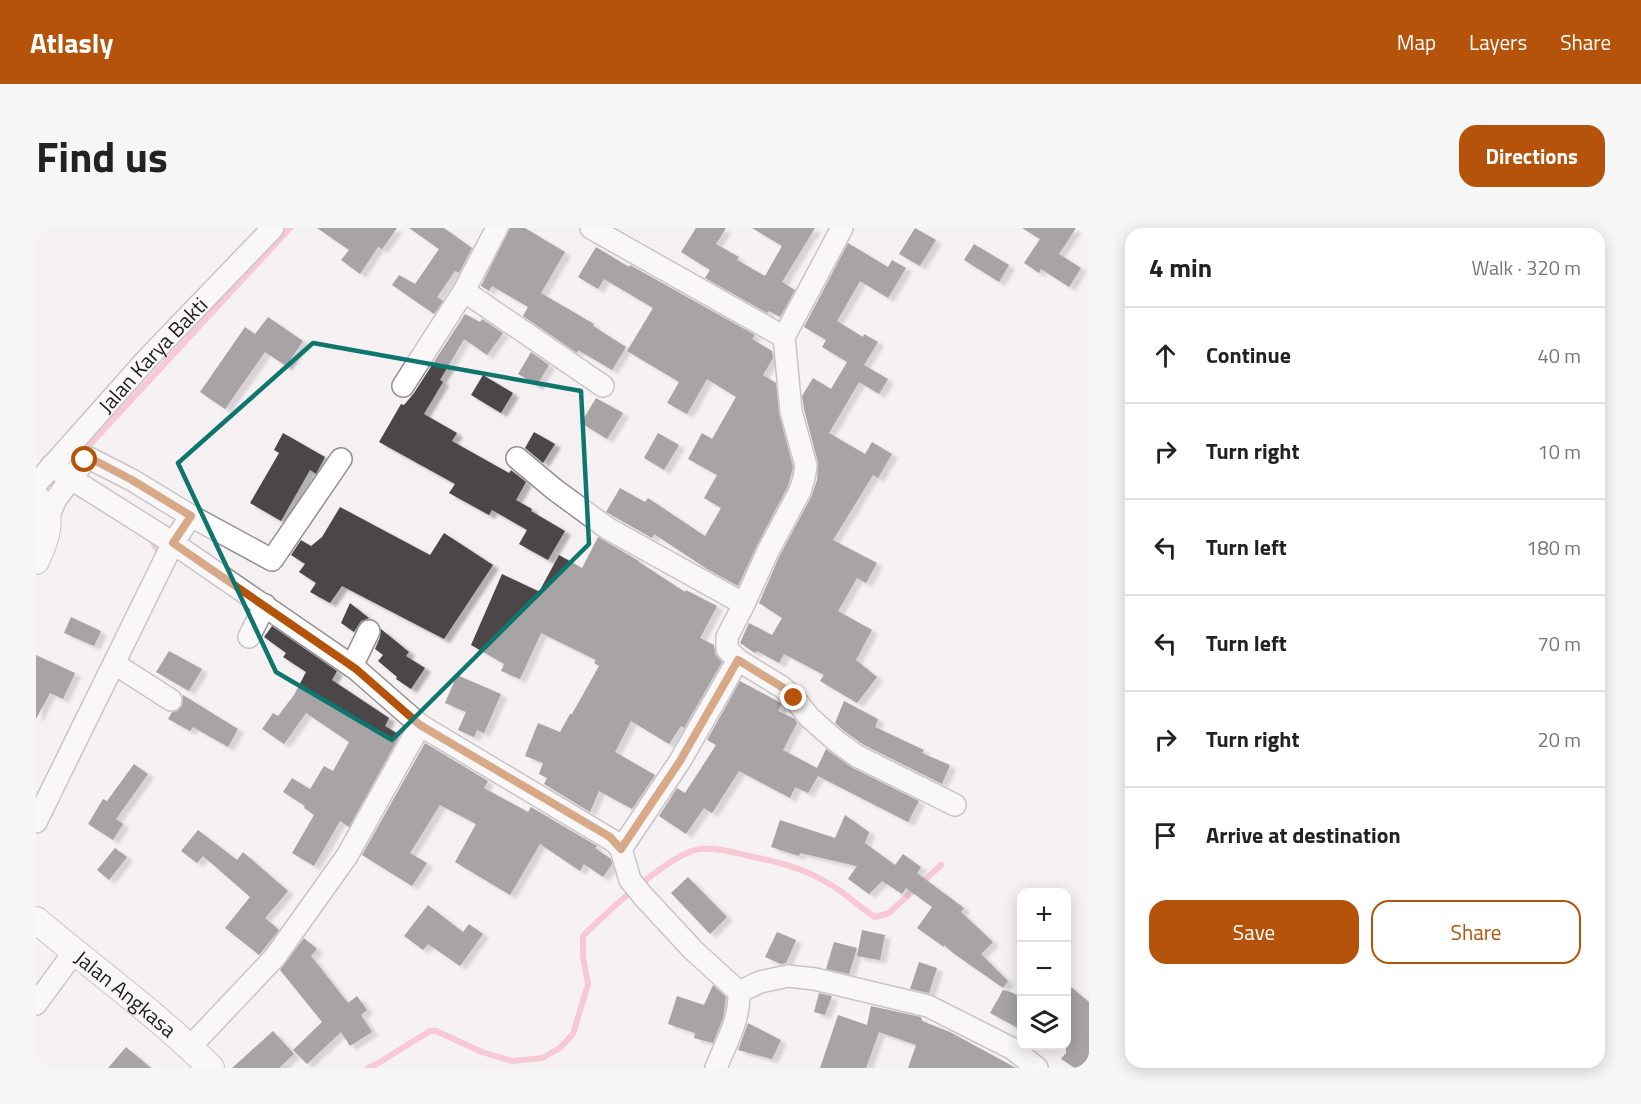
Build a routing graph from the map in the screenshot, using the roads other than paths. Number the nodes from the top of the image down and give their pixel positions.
1 (273, 228) edge
2 (497, 228) edge
3 (591, 228) edge
4 (838, 230) edge
5 (464, 291) junction
6 (784, 337) junction
7 (403, 386) dead end
8 (603, 386) dead end
9 (517, 458) dead end
10 (341, 459) dead end
11 (51, 466) junction
12 (71, 479) junction
13 (36, 484) edge
14 (42, 509) edge
15 (191, 516) junction
16 (173, 543) junction
17 (36, 561) edge
18 (744, 604) junction
19 (265, 605) junction
20 (369, 632) dead end
21 (249, 638) dead end
22 (738, 660) junction
23 (115, 664) junction
24 (352, 666) junction
25 (171, 700) dead end
26 (420, 725) junction
27 (955, 805) dead end
28 (36, 822) edge
29 (621, 849) junction
30 (36, 920) edge
31 (74, 952) junction
32 (739, 992) junction
33 (36, 1004) edge
34 (190, 1047) junction
35 (211, 1068) edge
36 (716, 1068) edge
37 (1037, 1068) edge

1 - 11 street, Jalan Karya Bakti
2 - 5 street
3 - 6 street
4 - 6 street
5 - 7 street
5 - 8 street
6 - 18 street
9 - 18 street
10 - 15 street
11 - 12 street
11 - 13 street, Jalan Karya Bakti
12 - 14 street
12 - 15 street
12 - 16 street
14 - 17 street
15 - 16 street
16 - 19 street
16 - 23 street
18 - 22 street
19 - 21 street
19 - 24 street
20 - 24 street
22 - 27 street
22 - 29 street
23 - 25 street
23 - 28 street
24 - 26 street
26 - 29 street
26 - 34 street
29 - 32 street
30 - 31 street, Jalan Angkasa
31 - 33 street
31 - 34 street, Jalan Angkasa
32 - 36 street
32 - 37 street
34 - 35 street, Jalan Angkasa

